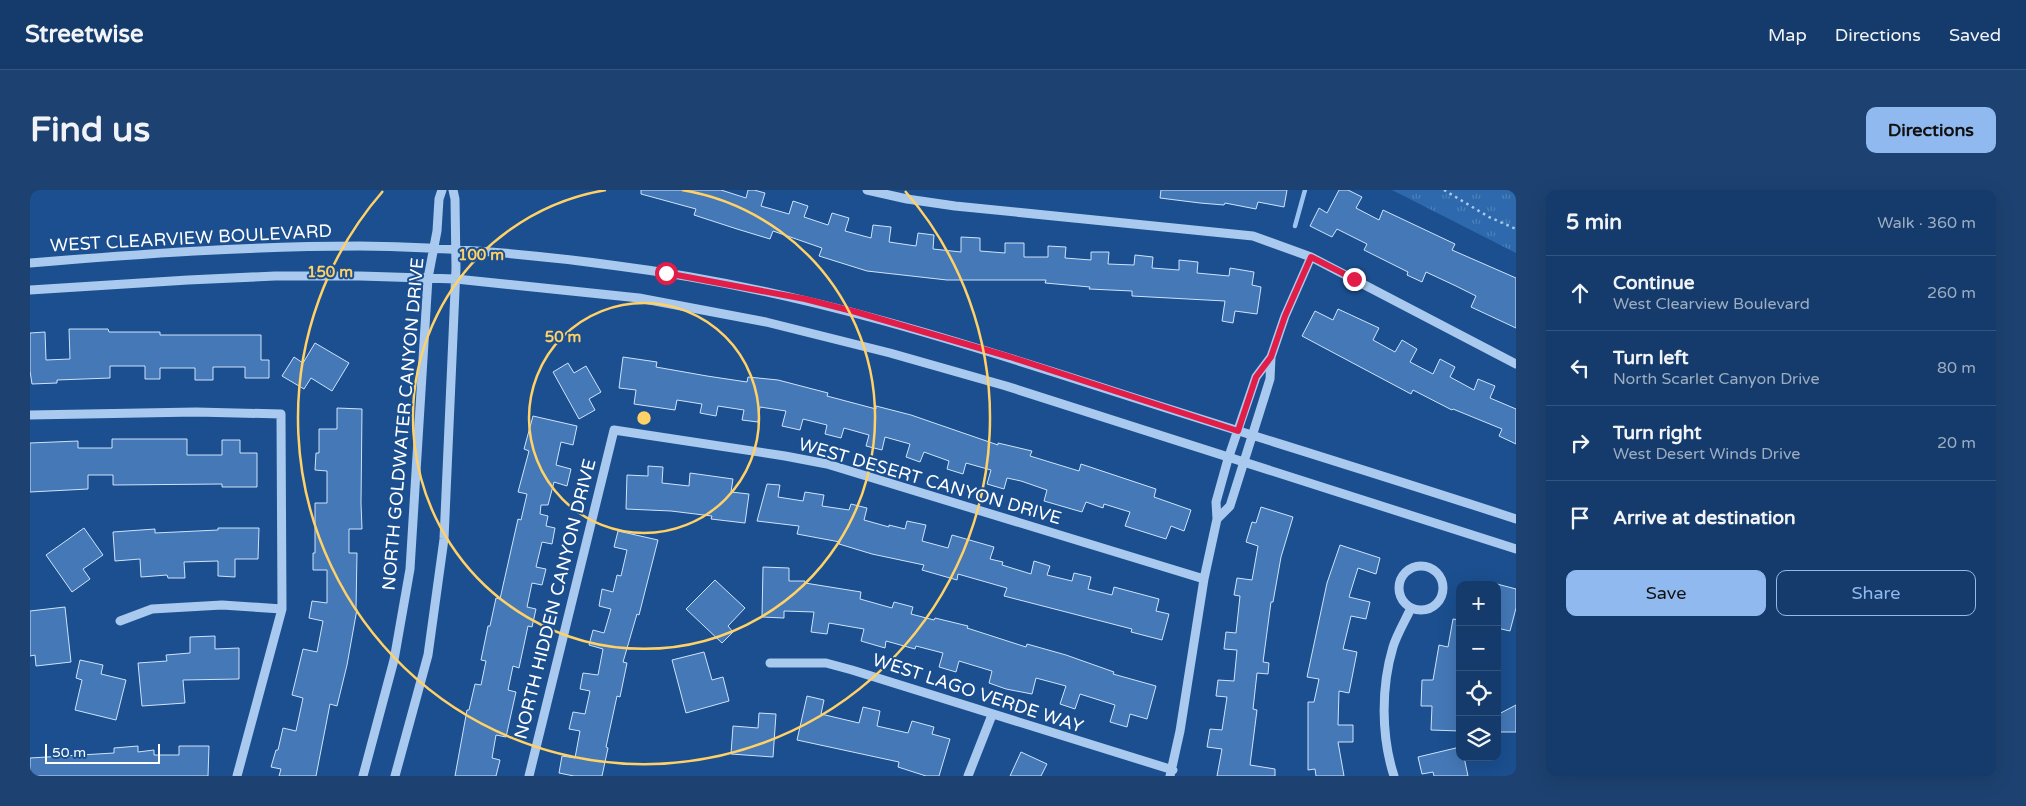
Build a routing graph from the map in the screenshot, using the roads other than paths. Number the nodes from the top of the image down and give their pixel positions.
1 (442, 190) edge
2 (453, 190) edge
3 (866, 190) edge
4 (434, 249) junction
5 (455, 250) junction
6 (1311, 257) junction
7 (30, 263) edge
8 (428, 278) junction
9 (456, 279) junction
10 (30, 290) edge
11 (1271, 357) junction
12 (1516, 364) edge
13 (30, 415) edge
14 (614, 430) joint
15 (1238, 431) junction
16 (1251, 436) junction
17 (1228, 459) junction
18 (1243, 463) junction
19 (1217, 519) junction
20 (1516, 519) edge
21 (1516, 550) edge
22 (1204, 579) junction
23 (1411, 608) junction
24 (282, 609) junction
25 (120, 621) dead end
26 (770, 663) dead end
27 (992, 715) junction
28 (1172, 773) edge
29 (236, 776) edge
30 (363, 776) edge
31 (395, 776) edge
32 (529, 776) edge
33 (968, 776) edge
34 (1394, 776) edge

1 - 4 street, NORTH GOLDWATER CANYON DRIVE
2 - 5 street
3 - 6 street
4 - 5 street, WEST CLEARVIEW BOULEVARD
4 - 7 street, WEST CLEARVIEW BOULEVARD
4 - 8 street, NORTH GOLDWATER CANYON DRIVE
5 - 9 street
5 - 15 street, WEST CLEARVIEW BOULEVARD
6 - 11 street
6 - 12 street
8 - 9 street
8 - 10 street
8 - 30 street, NORTH GOLDWATER CANYON DRIVE
9 - 17 street
9 - 31 street
11 - 15 street
11 - 16 street
13 - 24 street
14 - 22 street, WEST DESERT CANYON DRIVE
14 - 32 street, NORTH HIDDEN CANYON DRIVE
15 - 16 street, WEST CLEARVIEW BOULEVARD
15 - 17 street
16 - 18 street
16 - 20 street, WEST CLEARVIEW BOULEVARD
17 - 18 street
17 - 19 street
18 - 19 street
18 - 21 street
19 - 22 street
22 - 28 street
23 - 23 street
23 - 34 street
24 - 25 street
24 - 29 street
26 - 27 street, WEST LAGO VERDE WAY
27 - 28 street, WEST LAGO VERDE WAY
27 - 33 street

